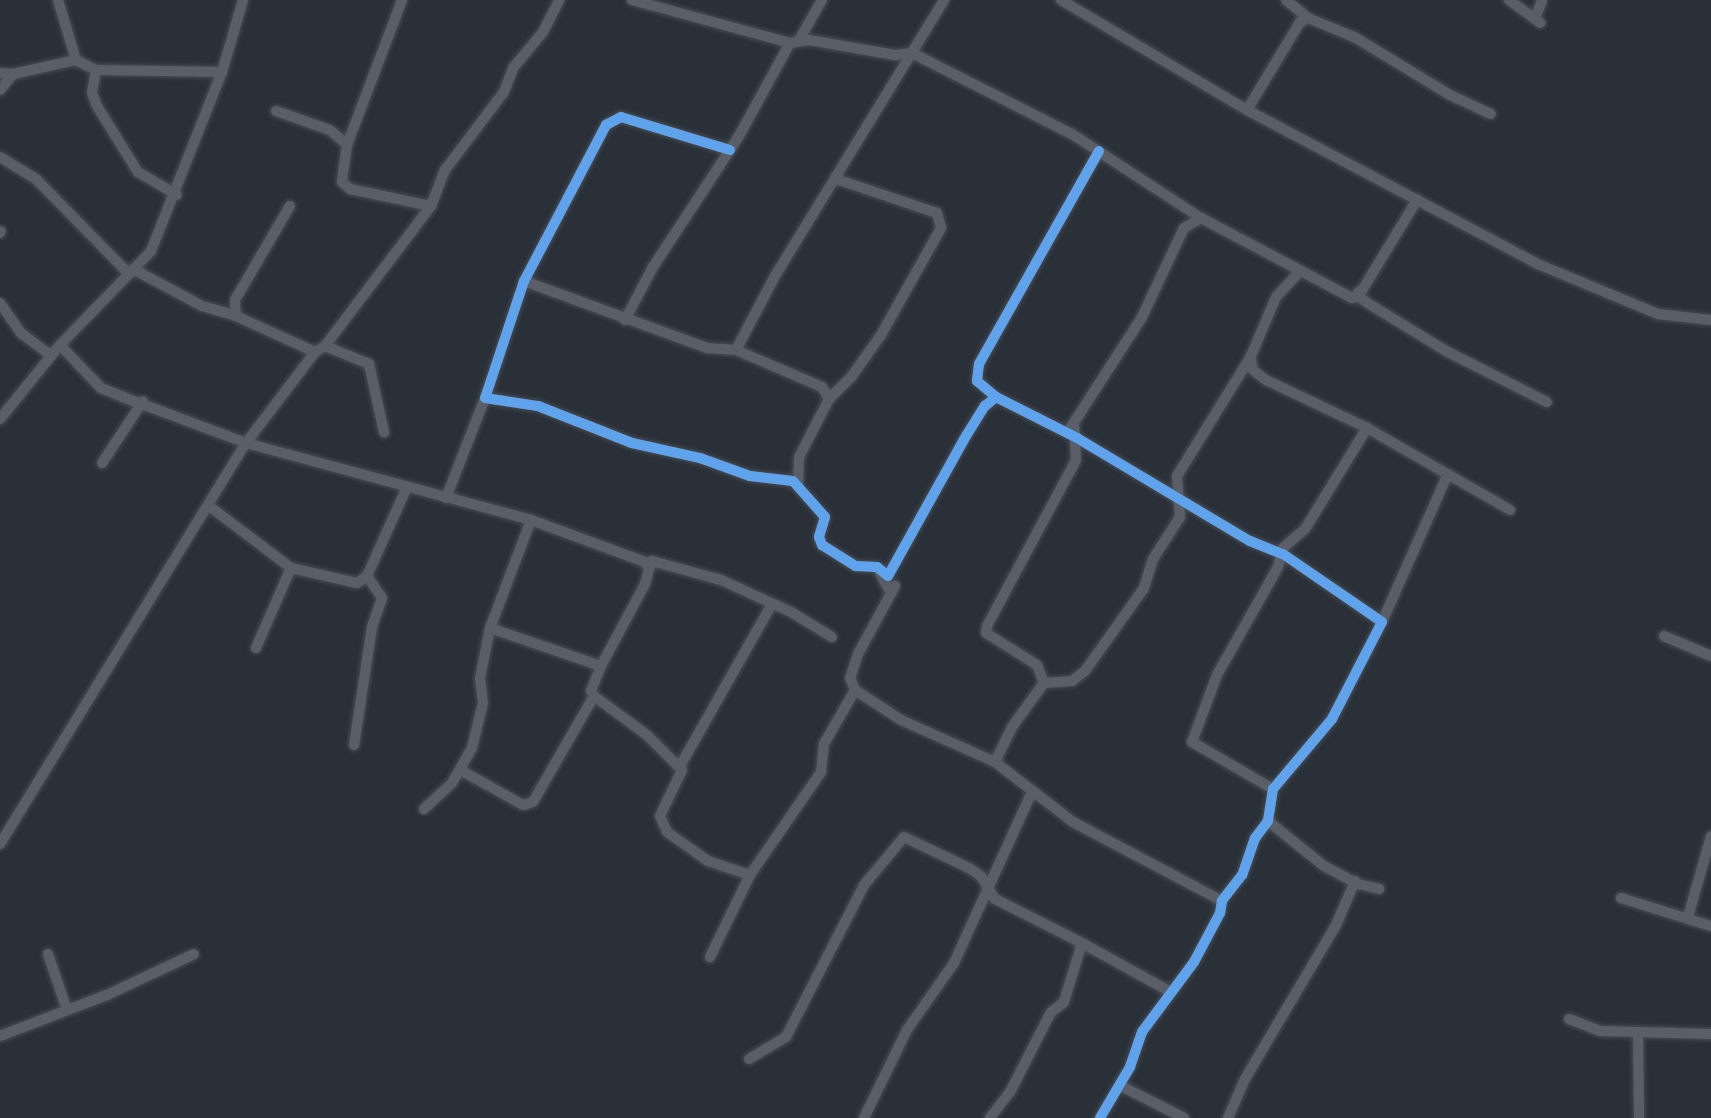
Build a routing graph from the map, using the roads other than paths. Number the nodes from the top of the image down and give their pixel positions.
1 (58, 0) edge
2 (243, 0) edge
3 (401, 0) edge
4 (559, 0) edge
5 (632, 0) edge
6 (822, 0) edge
7 (944, 0) edge
8 (1061, 0) edge
9 (1286, 0) edge
10 (1509, 0) edge
11 (1539, 9) edge
12 (1308, 18) junction
13 (794, 42) junction
14 (912, 53) junction
15 (76, 60) junction
16 (96, 69) junction
17 (0, 72) edge
18 (222, 72) junction
19 (13, 74) junction
20 (0, 90) edge
21 (1247, 110) junction
22 (276, 111) dead end
23 (1491, 114) dead end
24 (347, 145) junction
25 (730, 150) junction
26 (1099, 151) junction
27 (0, 158) edge
28 (836, 180) junction
29 (177, 195) junction
30 (1414, 198) junction
31 (290, 206) dead end
32 (431, 206) junction
33 (1201, 218) junction
34 (131, 271) junction
35 (1298, 272) junction
36 (524, 281) junction
37 (1357, 296) junction
38 (0, 303) edge
39 (236, 316) junction
40 (625, 320) junction
41 (1711, 320) edge
42 (60, 345) junction
43 (325, 346) junction
44 (736, 350) junction
45 (315, 352) junction
46 (51, 356) junction
47 (1250, 356) junction
48 (996, 397) junction
49 (485, 398) junction
50 (829, 399) junction
51 (143, 401) junction
52 (1547, 402) dead end
53 (0, 419) edge
54 (1074, 425) junction
55 (1367, 428) junction
56 (384, 432) dead end
57 (1061, 433) junction
58 (1077, 439) junction
59 (246, 443) junction
60 (102, 463) dead end
61 (1448, 474) junction
62 (798, 486) junction
63 (407, 487) junction
64 (446, 498) junction
65 (1182, 501) junction
66 (209, 506) junction
67 (1510, 510) dead end
68 (531, 520) junction
69 (1282, 553) junction
70 (290, 568) junction
71 (877, 568) junction
72 (649, 569) junction
73 (367, 576) junction
74 (772, 604) junction
75 (1382, 622) junction
76 (490, 628) junction
77 (1664, 636) dead end
78 (832, 637) dead end
79 (256, 648) dead end
80 (1711, 656) edge
81 (601, 666) junction
82 (1044, 683) junction
83 (855, 690) junction
84 (594, 696) junction
85 (354, 745) dead end
86 (995, 762) junction
87 (680, 766) junction
88 (460, 770) junction
89 (1273, 789) junction
90 (1031, 794) junction
91 (424, 808) dead end
92 (1268, 821) junction
93 (1711, 836) edge
94 (0, 844) edge
95 (750, 875) junction
96 (1354, 881) junction
97 (1380, 888) dead end
98 (987, 889) junction
99 (1621, 898) dead end
100 (1222, 901) junction
101 (1688, 917) junction
102 (1711, 926) edge
103 (1082, 943) junction
104 (48, 954) dead end
105 (194, 954) dead end
106 (710, 957) dead end
107 (1169, 991) junction
108 (67, 1010) junction
109 (1569, 1019) dead end
110 (1638, 1033) junction
111 (1711, 1034) edge
112 (0, 1036) edge
113 (749, 1059) dead end
114 (1119, 1085) junction
115 (864, 1118) edge
116 (989, 1118) edge
117 (1100, 1118) edge
118 (1184, 1118) edge
119 (1227, 1118) edge
120 (1639, 1118) edge

1 - 15 street
2 - 18 street
3 - 24 street
4 - 32 street
5 - 13 street
6 - 13 street
7 - 14 street
8 - 21 street
9 - 12 street
10 - 11 street
12 - 21 street
12 - 23 street
13 - 14 street
13 - 25 street
14 - 26 street
14 - 28 street
15 - 16 street
15 - 19 street
16 - 18 street
16 - 29 street
17 - 19 street
18 - 29 street
19 - 20 street
21 - 30 street
22 - 24 street
24 - 32 street
25 - 36 street
25 - 40 street
26 - 33 street
26 - 48 street
27 - 34 street
28 - 44 street
28 - 50 street
29 - 34 street
30 - 37 street
30 - 41 street
31 - 39 street
32 - 43 street
33 - 35 street
33 - 54 street
34 - 39 street
34 - 42 street
35 - 37 street
35 - 47 street
36 - 40 street
36 - 49 street
37 - 52 street
38 - 46 street
39 - 45 street
40 - 44 street
42 - 46 street
42 - 51 street
43 - 45 street
43 - 56 street
44 - 50 street
45 - 59 street
46 - 53 street
47 - 55 street
47 - 65 street
48 - 57 street
48 - 71 street
49 - 62 street
49 - 64 street
50 - 62 street
51 - 59 street
51 - 60 street
54 - 57 street
54 - 58 street
55 - 61 street
55 - 69 street
57 - 58 street
58 - 65 street
58 - 82 street
59 - 63 street
59 - 66 street
61 - 67 street
61 - 75 street
62 - 71 street
63 - 64 street
63 - 73 street
64 - 68 street
65 - 69 street
65 - 82 street
66 - 70 street
66 - 94 street
68 - 72 street
68 - 76 street
69 - 75 street
69 - 89 street
70 - 73 street
70 - 79 street
71 - 83 street
72 - 74 street
72 - 81 street
73 - 85 street
74 - 78 street
74 - 87 street
75 - 89 street
76 - 81 street
76 - 88 street
77 - 80 street
81 - 84 street
82 - 86 street
83 - 86 street
83 - 95 street
84 - 87 street
84 - 88 street
86 - 90 street
87 - 95 street
88 - 91 street
89 - 92 street
90 - 98 street
90 - 100 street
92 - 96 street
92 - 100 street
93 - 101 street
95 - 106 street
96 - 97 street
96 - 119 street
98 - 103 street
98 - 113 street
98 - 115 street
99 - 101 street
100 - 107 street
101 - 102 street
103 - 107 street
103 - 116 street
104 - 108 street
105 - 108 street
107 - 114 street
108 - 112 street
109 - 110 street
110 - 111 street
110 - 120 street
114 - 117 street
114 - 118 street

